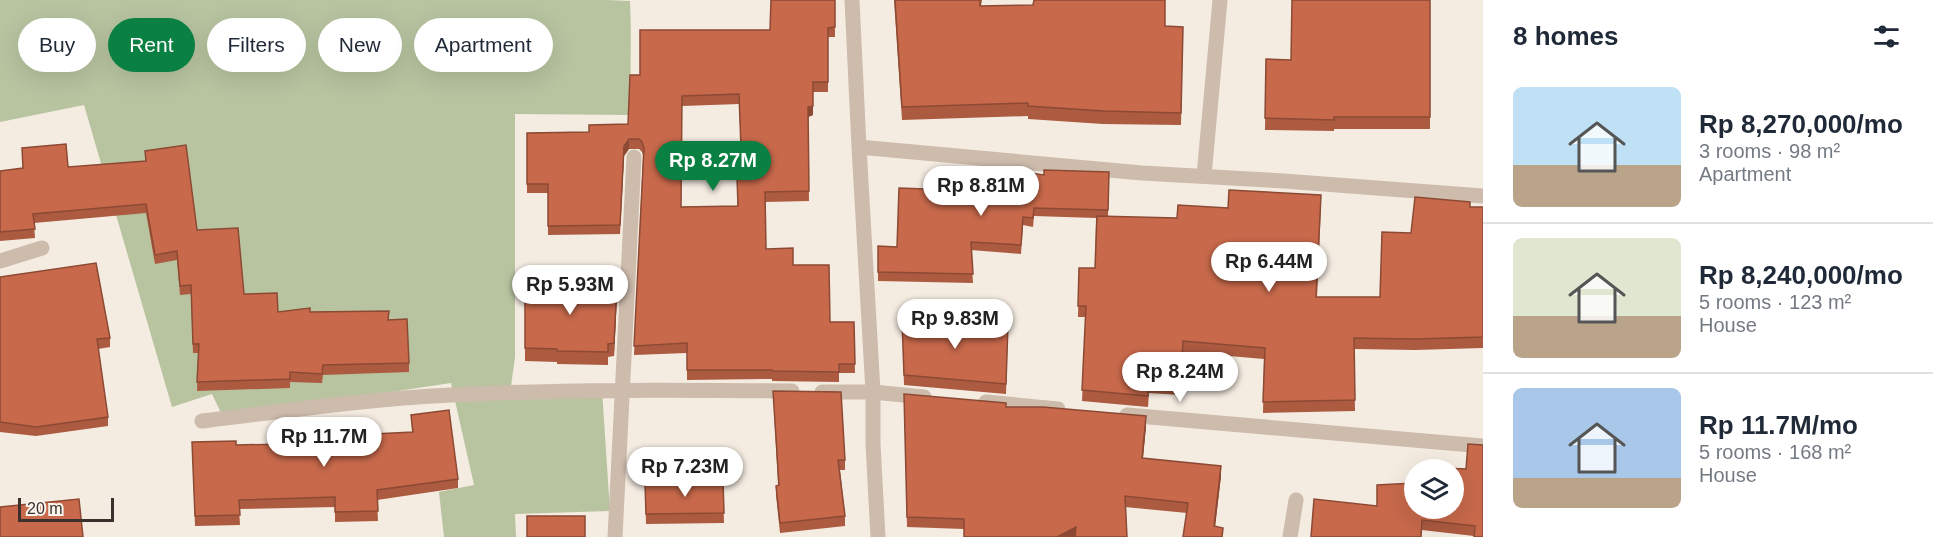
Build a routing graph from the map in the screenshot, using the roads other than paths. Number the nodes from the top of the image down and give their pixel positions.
1 (852, 0) edge
2 (1220, 0) edge
3 (859, 147) junction
4 (634, 157) dead end
5 (1204, 176) junction
6 (1483, 196) edge
7 (42, 248) dead end
8 (0, 261) edge
9 (623, 389) junction
10 (873, 392) junction
11 (933, 398) edge
12 (969, 401) edge
13 (1077, 410) edge
14 (1112, 413) edge
15 (202, 421) dead end
16 (1483, 446) edge
17 (1296, 500) dead end
18 (615, 537) edge
19 (878, 537) edge
20 (1290, 537) edge

1 - 3 street
2 - 5 street
3 - 5 street
3 - 10 street
4 - 9 street
5 - 6 street
7 - 8 street
9 - 10 street
9 - 15 street
9 - 18 street
10 - 11 street
10 - 19 street
12 - 13 street
14 - 16 street
17 - 20 street

